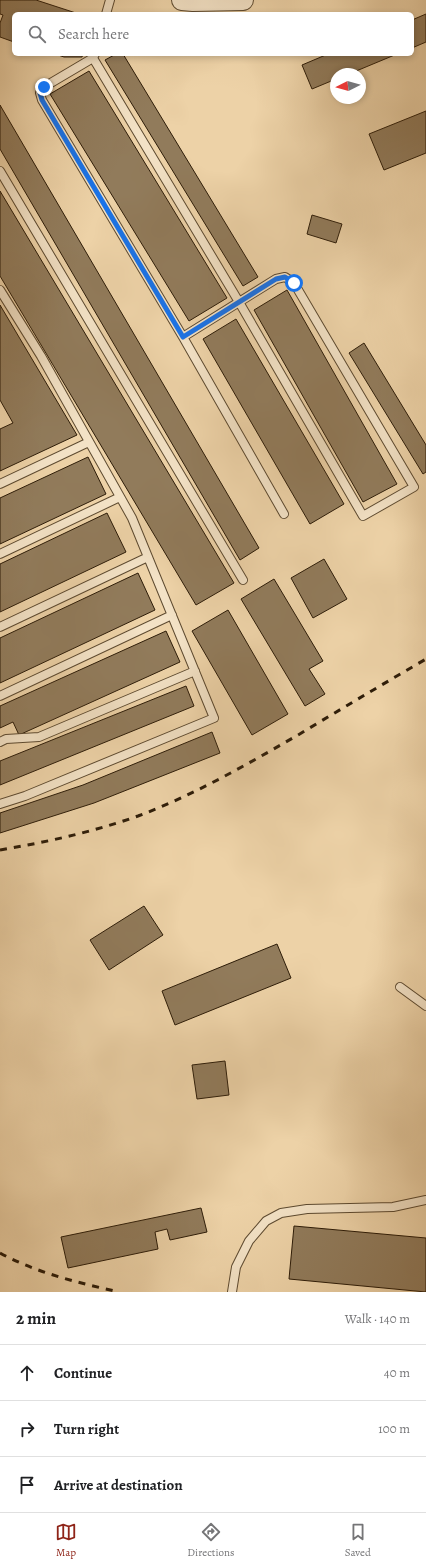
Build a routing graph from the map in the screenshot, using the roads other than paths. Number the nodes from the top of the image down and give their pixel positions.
1 (110, 0) edge
2 (182, 0) edge
3 (243, 0) edge
4 (107, 12) edge
5 (94, 56) edge
6 (0, 171) edge
7 (0, 290) edge
8 (239, 302) junction
9 (183, 337) junction
10 (89, 442) junction
11 (0, 484) edge
12 (120, 496) junction
13 (284, 514) dead end
14 (0, 554) edge
15 (148, 557) junction
16 (243, 580) dead end
17 (172, 615) junction
18 (0, 627) edge
19 (195, 671) junction
20 (0, 696) edge
21 (0, 742) edge
22 (0, 804) edge
23 (400, 987) dead end
24 (426, 1006) edge
25 (426, 1200) edge
26 (232, 1292) edge

1 - 4 lane
2 - 3 street
5 - 8 lane
5 - 9 lane
6 - 16 lane
7 - 10 lane
8 - 8 lane
8 - 9 lane
9 - 13 lane
10 - 11 lane
10 - 12 lane
12 - 14 lane
12 - 15 lane
15 - 17 lane
15 - 18 lane
17 - 19 lane
17 - 20 lane
19 - 21 lane
19 - 22 lane
23 - 24 lane
25 - 26 lane

